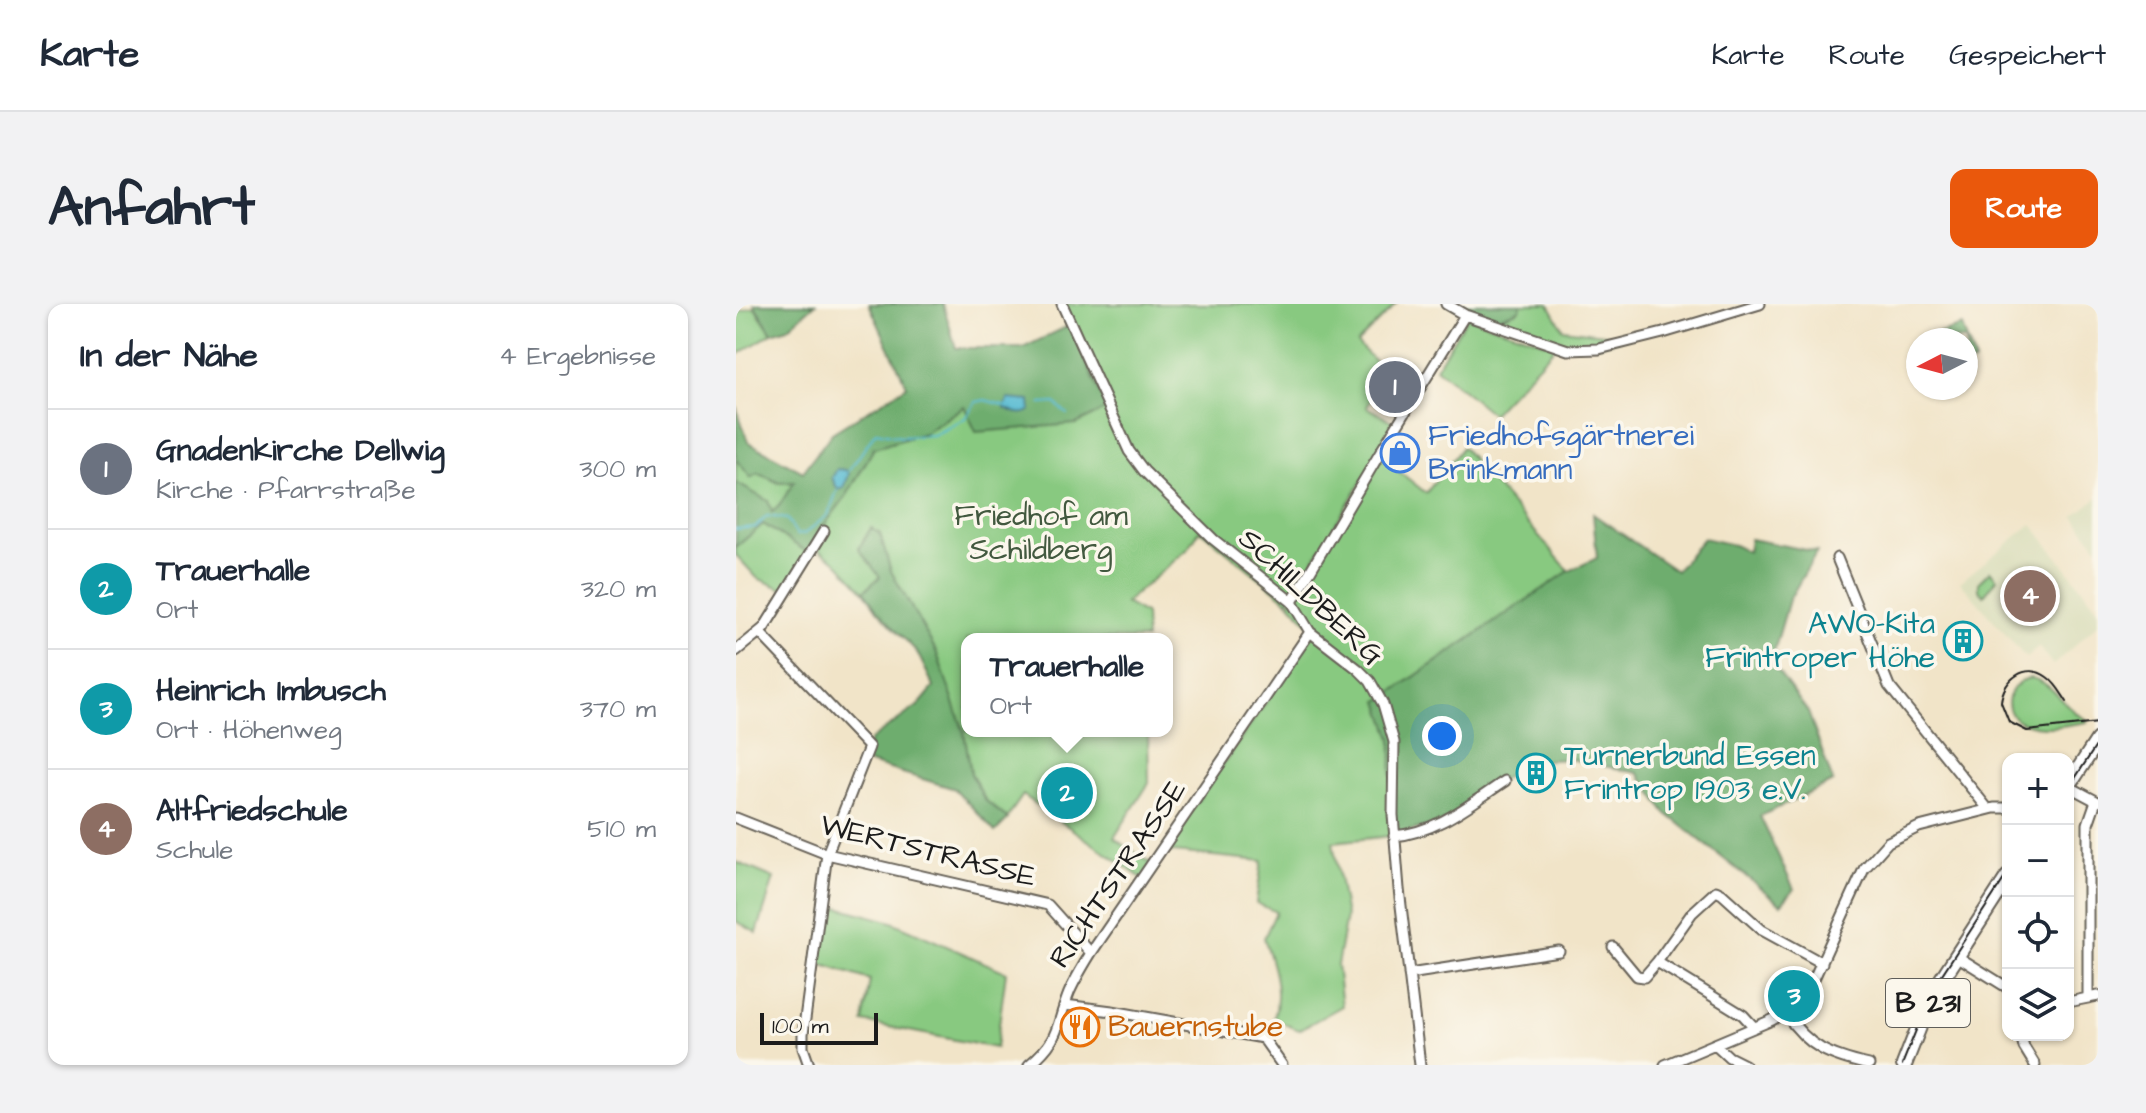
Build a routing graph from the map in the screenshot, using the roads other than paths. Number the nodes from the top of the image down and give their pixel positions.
1 (1062, 304) edge
2 (1446, 304) edge
3 (1760, 304) edge
4 (1465, 315) junction
5 (824, 531) dead end
6 (1837, 558) dead end
7 (1292, 602) junction
8 (1310, 632) junction
9 (760, 633) junction
10 (736, 651) edge
11 (2098, 740) edge
12 (2074, 777) edge
13 (1505, 781) dead end
14 (2074, 789) edge
15 (2097, 802) edge
16 (2002, 808) edge
17 (1988, 809) junction
18 (736, 818) edge
19 (1394, 836) junction
20 (827, 854) junction
21 (2002, 886) edge
22 (1613, 947) dead end
23 (1559, 951) dead end
24 (1091, 953) junction
25 (1955, 955) junction
26 (1657, 962) junction
27 (1822, 963) junction
28 (1409, 974) junction
29 (2002, 984) edge
30 (2093, 997) edge
31 (1065, 1005) junction
32 (1786, 1014) junction
33 (1754, 1027) junction
34 (2022, 1041) edge
35 (1715, 1044) junction
36 (809, 1065) edge
37 (1029, 1065) edge
38 (1282, 1065) edge
39 (1420, 1065) edge
40 (1665, 1065) edge
41 (1745, 1065) edge
42 (1869, 1065) edge
43 (1904, 1065) edge
44 (2035, 1065) edge

1 - 7 street, SCHILDBERG
2 - 4 street
3 - 4 street
4 - 7 street
5 - 9 street
6 - 17 street
7 - 8 street, SCHILDBERG
8 - 19 street, SCHILDBERG
8 - 24 street, RICHTSTRASSE
9 - 10 street
9 - 20 street
11 - 12 main road
13 - 19 street
14 - 15 street
15 - 30 street
16 - 17 street
17 - 27 street
18 - 20 street, WERTSTRASSE
19 - 28 street, SCHILDBERG
20 - 24 street, WERTSTRASSE
20 - 36 street
21 - 25 main road, B 231
22 - 26 street
23 - 28 street
24 - 31 street, RICHTSTRASSE
25 - 29 street
25 - 43 main road, B 231
26 - 27 street
26 - 33 street
27 - 32 street
28 - 39 street, SCHILDBERG
31 - 37 street, RICHTSTRASSE
31 - 38 street
32 - 33 street
32 - 42 street
33 - 35 street
34 - 44 street
35 - 40 street
35 - 41 street

